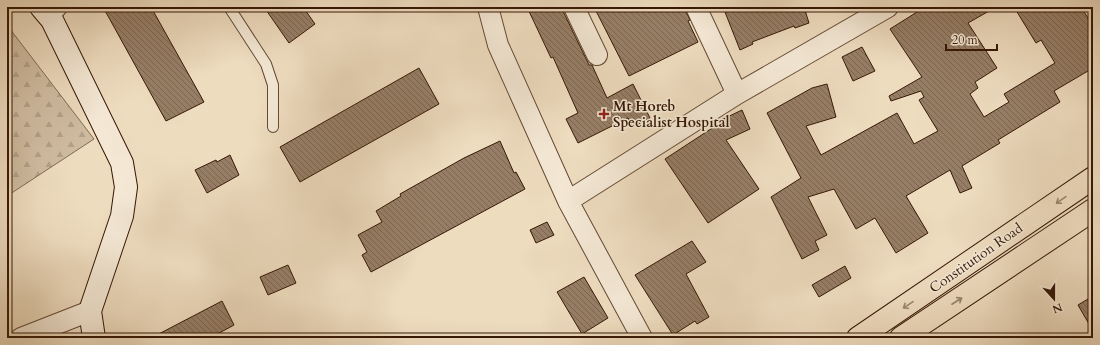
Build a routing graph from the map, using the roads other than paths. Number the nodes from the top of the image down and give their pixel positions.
1 (229, 7) edge
2 (488, 7) edge
3 (574, 7) edge
4 (696, 7) edge
5 (888, 7) edge
6 (52, 11) edge
7 (597, 55) dead end
8 (736, 94) junction
9 (273, 127) dead end
10 (1093, 178) edge
11 (568, 201) junction
12 (1092, 212) edge
13 (90, 311) junction
14 (20, 338) edge
15 (94, 338) edge
16 (642, 338) edge
17 (858, 338) edge
18 (901, 338) edge

1 - 9 lane
2 - 11 street
3 - 7 street
4 - 8 street
5 - 8 street
6 - 13 street
8 - 11 street
10 -> 17 main road, Constitution Road
11 - 16 street
18 -> 12 main road, Constitution Road
13 - 14 street
13 - 15 street

